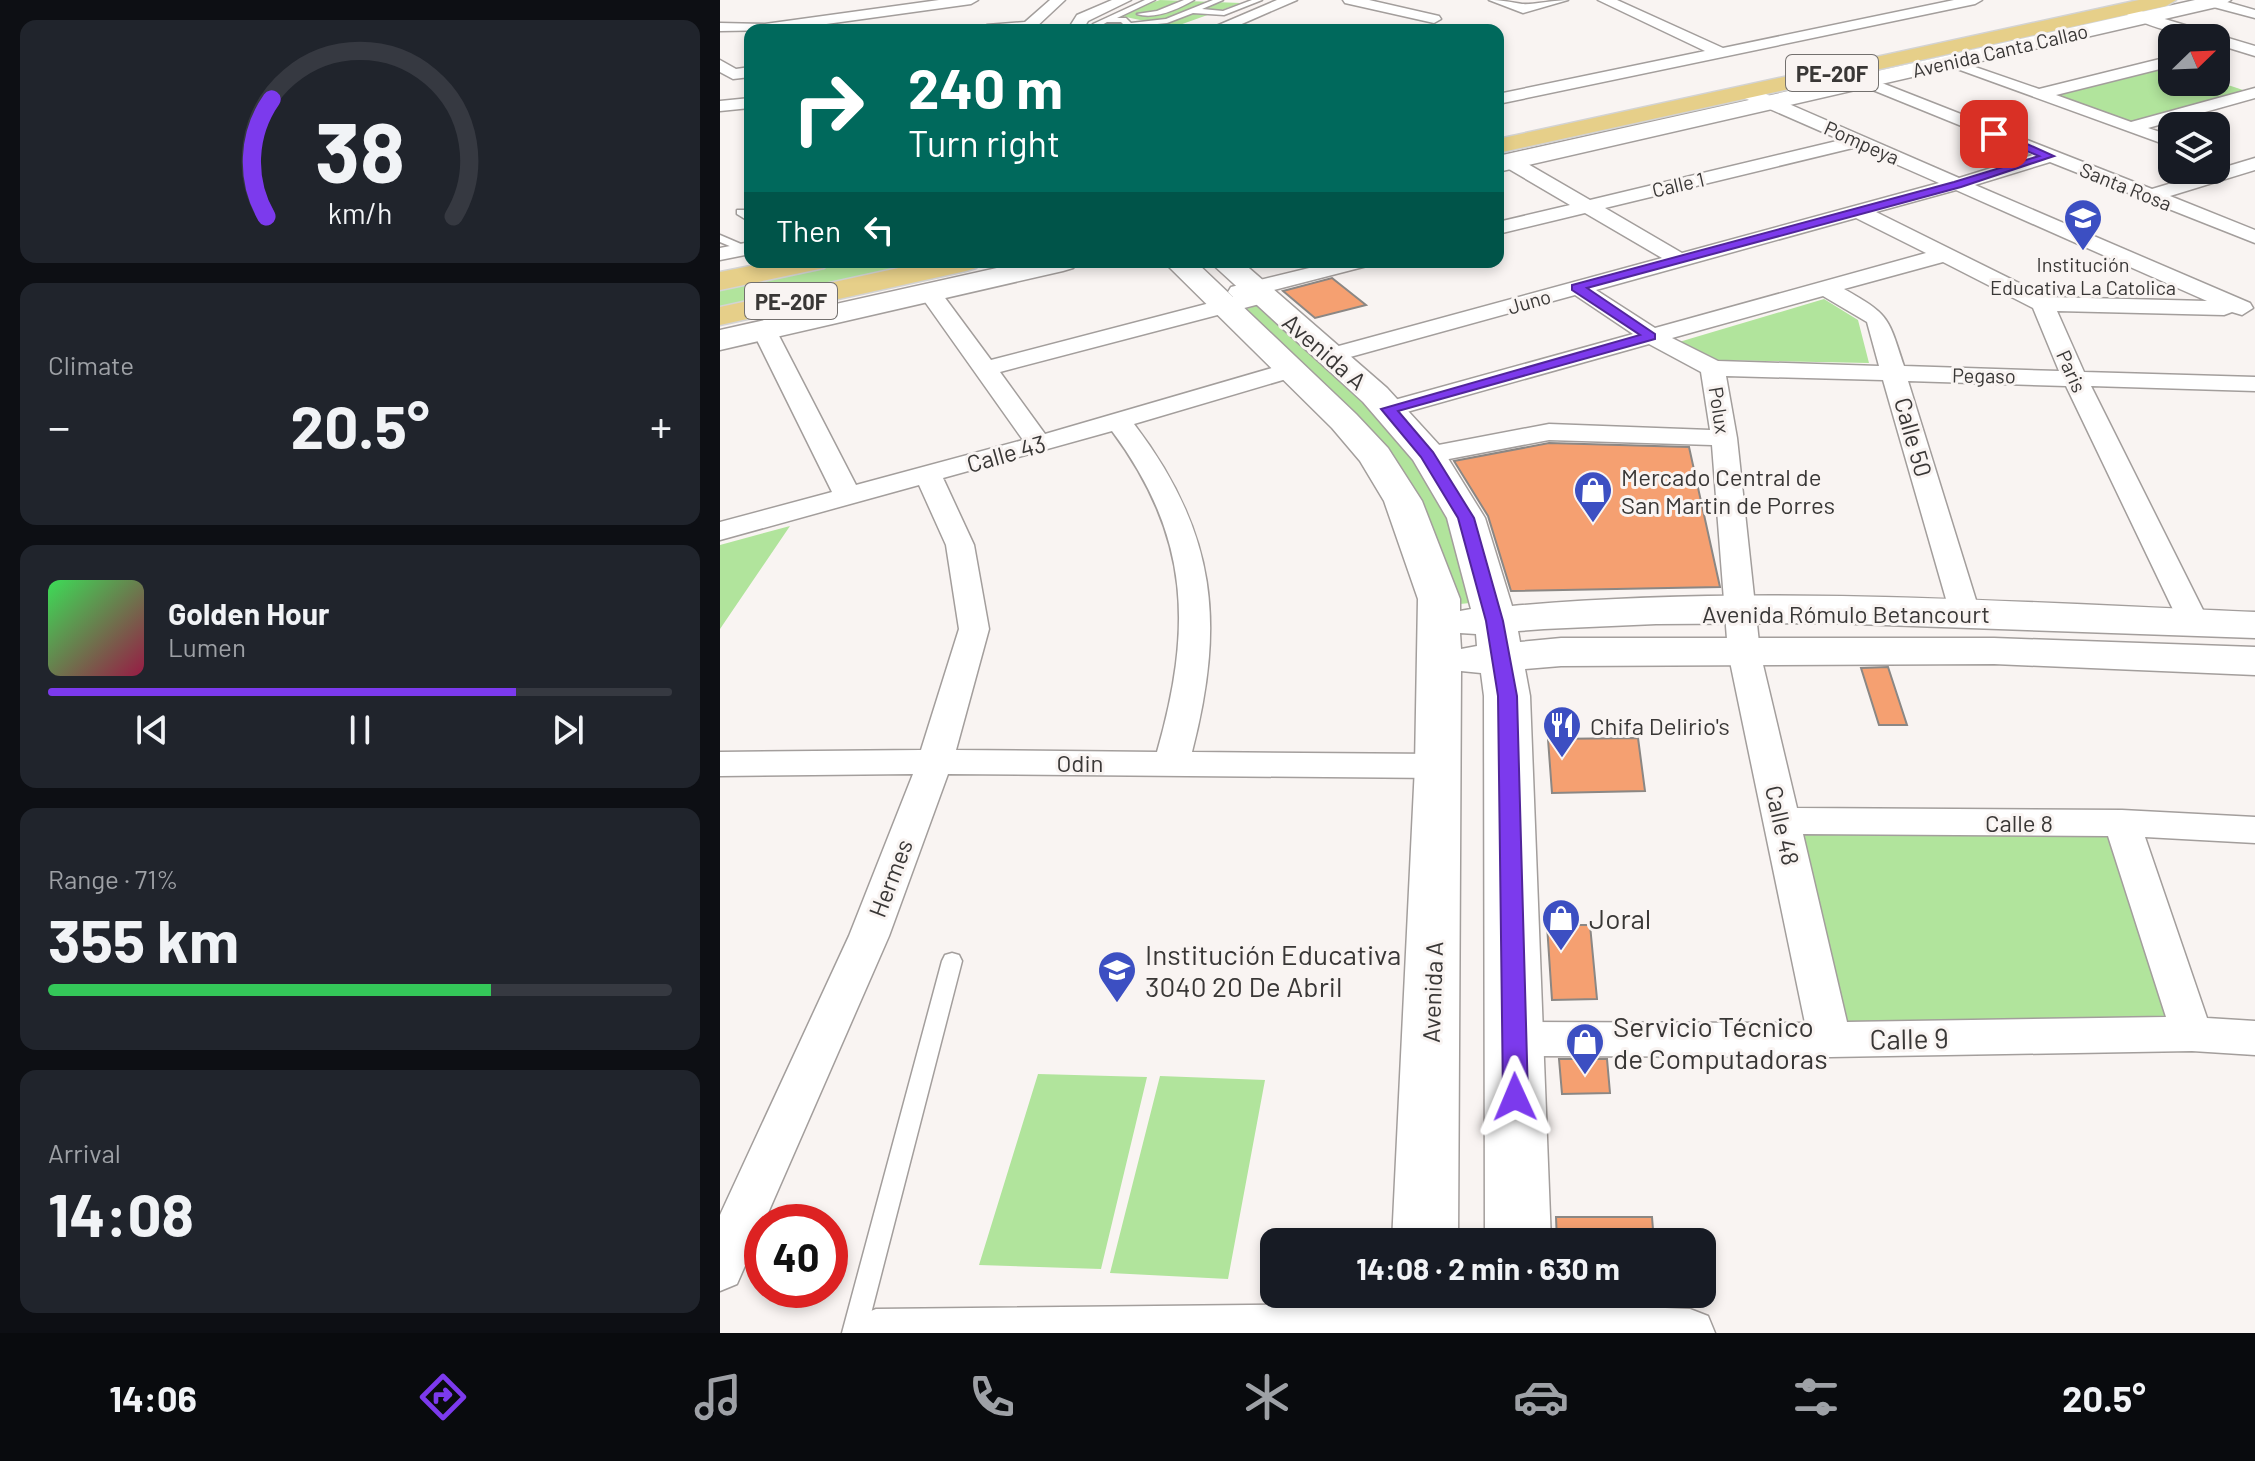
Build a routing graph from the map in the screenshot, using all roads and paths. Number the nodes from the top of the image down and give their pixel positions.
1 (971, 0) edge
2 (1058, 0) edge
3 (1151, 0) edge
4 (1190, 0) edge
5 (1219, 0) edge
6 (1258, 0) edge
7 (1350, 0) edge
8 (1496, 0) edge
9 (1561, 0) edge
10 (1605, 0) edge
11 (1905, 0) edge
12 (1975, 0) edge
13 (2070, 0) edge
14 (2166, 0) edge
15 (2216, 1) edge
16 (1285, 2) edge
17 (953, 3) junction
18 (1123, 7) edge
19 (1931, 9) junction
20 (729, 10) dead end
21 (1192, 11) junction
22 (2135, 13) junction
23 (2255, 14) edge
24 (1957, 17) dead end
25 (1434, 19) dead end
26 (967, 21) dead end
27 (766, 24) edge
28 (795, 24) edge
29 (1018, 24) edge
30 (1078, 24) edge
31 (1097, 24) edge
32 (1138, 24) edge
33 (1230, 24) edge
34 (2168, 24) edge
35 (720, 27) edge
36 (744, 28) edge
37 (2230, 44) edge
38 (2235, 45) junction
39 (2230, 46) edge
40 (2255, 51) edge
41 (1722, 53) junction
42 (1946, 62) junction
43 (2158, 66) edge
44 (1864, 81) junction
45 (2230, 84) edge
46 (1746, 92) junction
47 (2255, 93) edge
48 (2040, 94) junction
49 (1504, 98) edge
50 (1769, 102) junction
51 (744, 104) edge
52 (720, 106) edge
53 (1504, 119) edge
54 (2131, 127) junction
55 (2158, 137) edge
56 (1859, 141) junction
57 (1504, 156) edge
58 (2049, 156) junction
59 (1504, 157) edge
60 (1504, 158) edge
61 (2230, 162) edge
62 (2251, 168) edge
63 (1958, 184) junction
64 (2150, 196) junction
65 (1589, 206) junction
66 (1858, 211) junction
67 (1504, 227) edge
68 (2255, 237) edge
69 (720, 238) edge
70 (744, 247) edge
71 (744, 249) edge
72 (720, 254) edge
73 (1944, 255) junction
74 (1678, 259) junction
75 (778, 268) edge
76 (939, 268) edge
77 (1036, 268) edge
78 (1191, 268) edge
79 (1333, 268) edge
80 (720, 281) edge
81 (1577, 287) junction
82 (1827, 289) junction
83 (1236, 290) edge
84 (929, 292) junction
85 (2043, 304) junction
86 (2248, 308) edge
87 (720, 316) edge
88 (764, 330) junction
89 (1651, 336) junction
90 (720, 340) edge
91 (1312, 362) junction
92 (1713, 368) junction
93 (985, 369) junction
94 (1895, 373) junction
95 (2074, 377) junction
96 (2255, 384) edge
97 (1389, 409) junction
98 (1118, 421) junction
99 (1724, 438) junction
100 (1039, 444) junction
101 (1428, 455) junction
102 (928, 475) junction
103 (848, 496) junction
104 (720, 531) edge
105 (1965, 613) junction
106 (2194, 622) junction
107 (2255, 625) edge
108 (1741, 632) junction
109 (1497, 639) junction
110 (1438, 643) junction
111 (2255, 661) edge
112 (935, 762) junction
113 (1172, 762) junction
114 (720, 764) edge
115 (1439, 766) junction
116 (1782, 821) junction
117 (2122, 823) junction
118 (2255, 830) edge
119 (952, 961) dead end
120 (2192, 1034) junction
121 (2255, 1038) edge
122 (1514, 1039) junction
123 (1830, 1040) junction
124 (1425, 1228) edge
125 (1518, 1228) edge
126 (720, 1268) edge
127 (1423, 1318) edge
128 (1519, 1318) edge
129 (854, 1333) edge
130 (876, 1333) edge
131 (1690, 1333) edge

1 - 17 street
2 - 29 street
3 - 18 lane
4 - 18 lane
5 - 21 lane
6 - 16 lane
6 - 21 lane
7 - 25 street
8 - 9 street
10 - 41 street
11 - 19 street
12 - 19 street
13 - 53 main road, Avenida Canta Callao / PE-20F
14 - 22 main road, Avenida Canta Callao / PE-20F
15 - 22 street, Avenida Canta Callao
15 - 23 street
16 - 33 street
17 - 26 street
17 - 28 street
18 - 30 street
18 - 31 lane
19 - 24 street
19 - 41 street
20 - 27 street
21 - 32 lane
22 - 34 street
22 - 42 street, Avenida Canta Callao
22 - 46 main road, Avenida Canta Callao / PE-20F
35 - 36 street
37 - 38 street
38 - 39 street
38 - 40 street
41 - 49 street
42 - 44 street, Avenida Canta Callao
42 - 48 street
43 - 48 street
44 - 50 street, Avenida Canta Callao
44 - 58 street, Santa Rosa
45 - 47 street
46 - 50 street, Pompeya
46 - 57 main road, Avenida Canta Callao / PE-20F
47 - 54 street
48 - 54 street
50 - 56 street, Pompeya
50 - 59 street, Avenida Canta Callao
51 - 52 street
54 - 55 street
56 - 63 street, Pompeya
56 - 65 street, Calle 1
58 - 63 street, Juno
58 - 64 street, Santa Rosa
60 - 65 street
61 - 62 street
62 - 64 street
63 - 66 street, Juno
63 - 86 street, Pompeya
64 - 68 street, Santa Rosa
65 - 67 street, Calle 1
65 - 74 street
66 - 73 street
66 - 74 street, Juno
69 - 70 lane
71 - 72 street
73 - 82 street
73 - 85 street
74 - 81 street, Juno
75 - 80 main road, PE-20F
76 - 87 main road, PE-20F
77 - 84 street
78 - 83 street, Avenida A
79 - 83 street
81 - 89 street, Polux
81 - 91 street, Juno
82 - 89 street
82 - 94 street, Calle 50
83 - 91 street, Avenida A
83 - 93 street
84 - 88 street
84 - 93 street
85 - 86 street
85 - 95 street, Paris
88 - 90 street
88 - 103 street
89 - 92 street, Polux
89 - 97 street
91 - 97 street, Avenida A
91 - 98 street, Calle 43
91 - 110 street, Avenida A
92 - 94 street, Pegaso
92 - 99 street, Polux
93 - 100 street
94 - 95 street, Pegaso
94 - 105 street, Calle 50
95 - 96 street, Pegaso
95 - 106 street, Paris
97 - 101 street, Avenida A
98 - 100 street, Calle 43
98 - 113 street
99 - 101 street
99 - 108 street, Polux
100 - 102 street, Calle 43
101 - 109 street, Avenida A
102 - 103 street, Calle 43
102 - 112 street, Hermes
103 - 104 street, Calle 43
105 - 106 street, Avenida Rómulo Betancourt
105 - 108 street, Avenida Rómulo Betancourt
106 - 107 street, Avenida Rómulo Betancourt
108 - 109 street, Avenida Rómulo Betancourt
108 - 111 street, Avenida Rómulo Betancourt
108 - 116 street, Calle 48
109 - 110 street, Avenida Rómulo Betancourt
109 - 122 street, Avenida A
110 - 115 street, Avenida A
112 - 113 street, Odin
112 - 114 street, Odin
112 - 126 street, Hermes
113 - 115 street, Odin
115 - 124 street, Avenida A
116 - 117 street, Calle 8
116 - 123 street, Calle 48
117 - 118 street, Calle 8
117 - 120 street
119 - 129 lane
120 - 121 street, Calle 9
120 - 123 street, Calle 9
122 - 123 street, Calle 9
122 - 125 street, Avenida A
127 - 128 street
127 - 130 street
128 - 131 street

